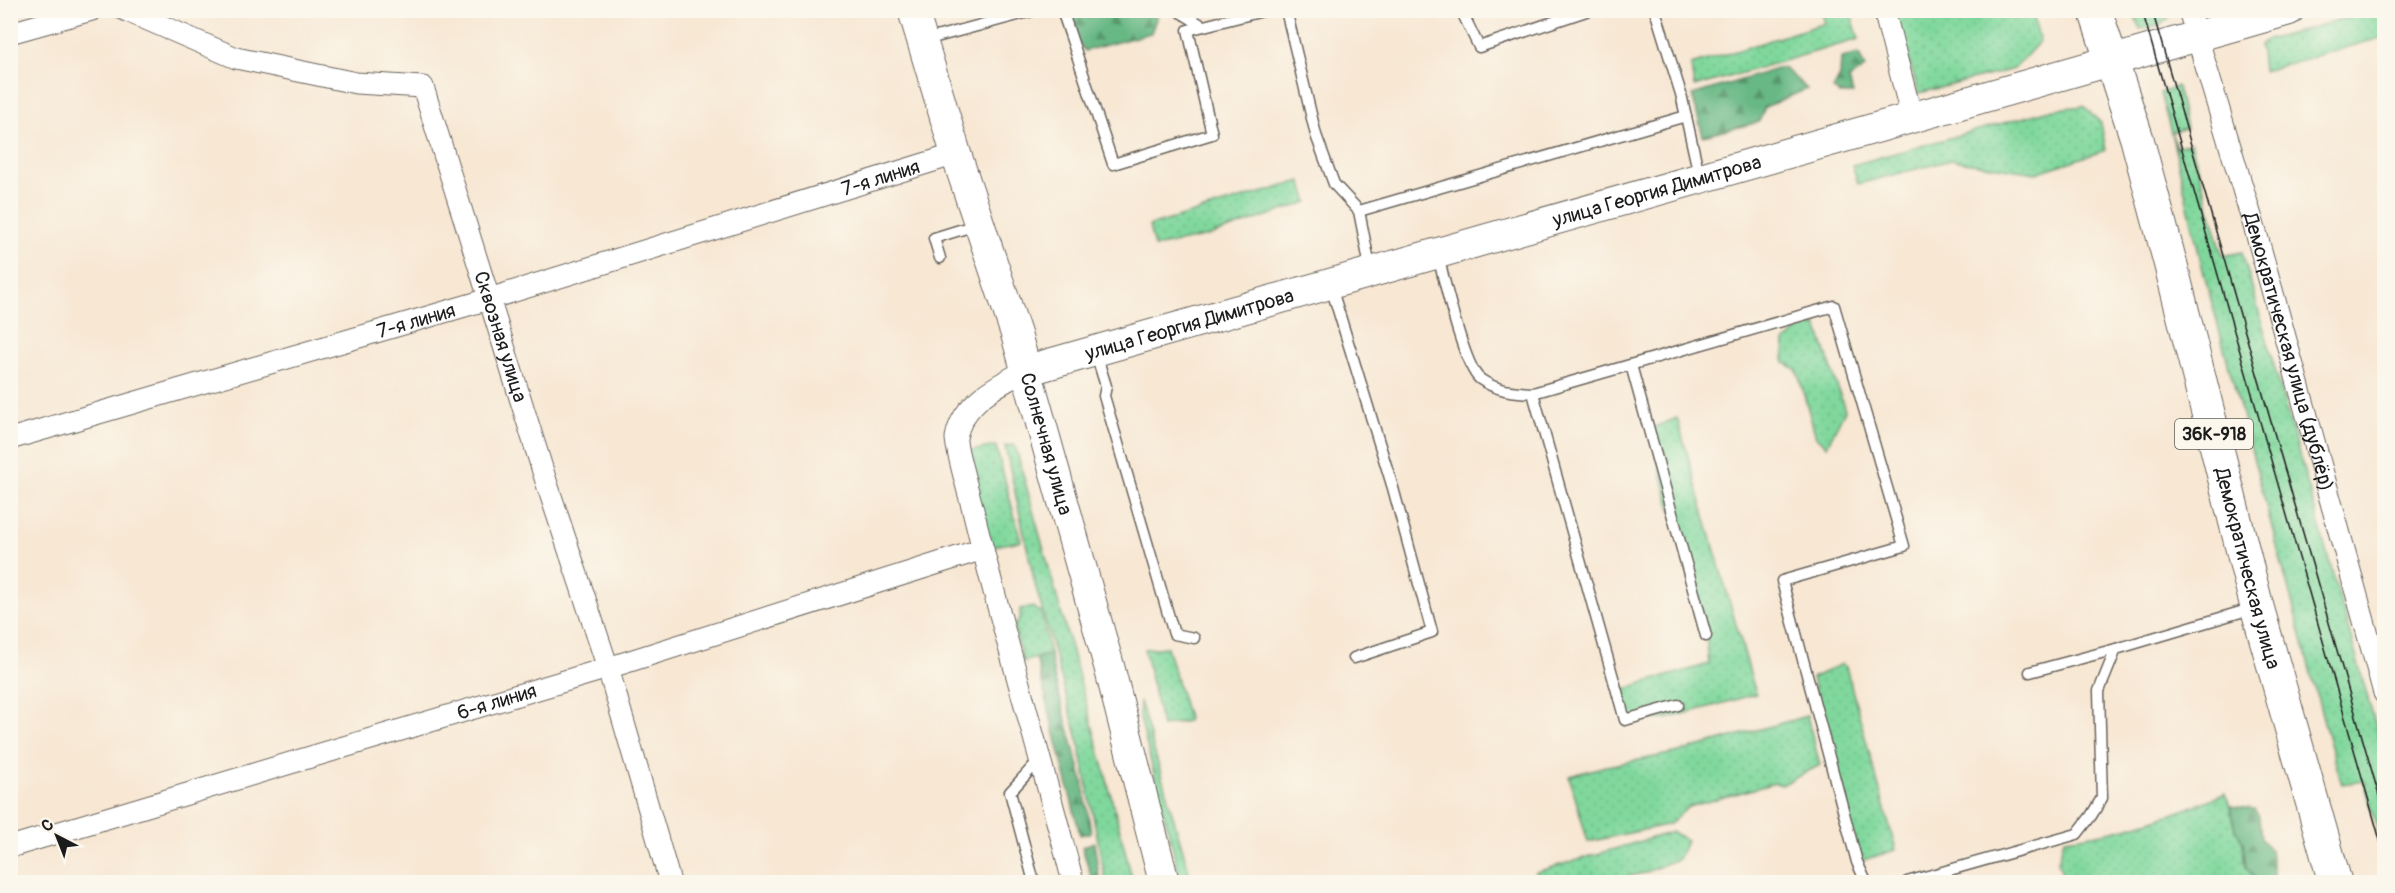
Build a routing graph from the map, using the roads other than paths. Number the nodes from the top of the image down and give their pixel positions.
1 (92, 10) edge
2 (125, 10) edge
3 (913, 10) edge
4 (1036, 10) edge
5 (1062, 10) edge
6 (1177, 10) edge
7 (1267, 10) edge
8 (1286, 10) edge
9 (1461, 10) edge
10 (1589, 10) edge
11 (1655, 10) edge
12 (1884, 10) edge
13 (2094, 10) edge
14 (2289, 10) edge
15 (2193, 24) edge
16 (1203, 26) junction
17 (10, 33) edge
18 (922, 41) junction
19 (2112, 61) junction
20 (1686, 116) junction
21 (1912, 118) junction
22 (956, 154) junction
23 (1700, 178) junction
24 (1359, 211) junction
25 (980, 224) junction
26 (1437, 253) junction
27 (940, 258) dead end
28 (1371, 272) junction
29 (1330, 284) junction
30 (489, 299) junction
31 (1095, 351) junction
32 (1631, 365) junction
33 (1025, 371) junction
34 (1533, 393) junction
35 (10, 439) edge
36 (983, 549) junction
37 (2257, 607) junction
38 (1706, 636) dead end
39 (1194, 638) dead end
40 (2116, 649) junction
41 (1354, 658) dead end
42 (608, 668) junction
43 (2030, 672) dead end
44 (2385, 693) edge
45 (1678, 705) dead end
46 (1041, 757) junction
47 (10, 847) edge
48 (670, 882) edge
49 (1034, 882) edge
50 (1074, 882) edge
51 (1164, 882) edge
52 (1866, 882) edge
53 (1907, 882) edge
54 (2335, 882) edge

1 - 17 street
2 - 30 street, Сквозная улица
3 - 18 main road, Солнечная улица
4 - 18 lane
5 - 16 lane
6 - 16 lane
7 - 16 lane
8 - 24 lane
9 - 10 lane
11 - 20 lane
12 - 21 street
13 - 19 main road, Демократическая улица / 36К-918
14 - 15 main road, улица Георгия Димитрова
15 - 19 main road, улица Георгия Димитрова
15 - 44 street, Демократическая улица (дублёр)
18 - 22 main road, Солнечная улица
19 - 21 main road, улица Георгия Димитрова
19 - 37 main road, Демократическая улица / 36К-918
20 - 23 lane
20 - 24 lane
21 - 23 main road, улица Георгия Димитрова
22 - 25 main road, Солнечная улица
22 - 30 street, 7-я линия
23 - 26 main road, улица Георгия Димитрова
24 - 28 lane
25 - 27 lane
25 - 33 main road, Солнечная улица
26 - 28 main road, улица Георгия Димитрова
26 - 34 lane
28 - 29 main road, улица Георгия Димитрова
29 - 31 main road, улица Георгия Димитрова
29 - 41 lane
30 - 35 street, 7-я линия
30 - 42 street, Сквозная улица
31 - 33 main road, улица Георгия Димитрова
31 - 39 lane
32 - 34 lane
32 - 38 lane
32 - 52 lane
33 - 36 street
33 - 51 main road, Солнечная улица
34 - 45 lane
36 - 42 street, 6-я линия
36 - 46 street
37 - 40 lane
37 - 54 main road, Демократическая улица / 36К-918
40 - 43 lane
40 - 53 lane
42 - 47 street, 6-я линия
42 - 48 street, Сквозная улица
46 - 49 lane
46 - 50 street

